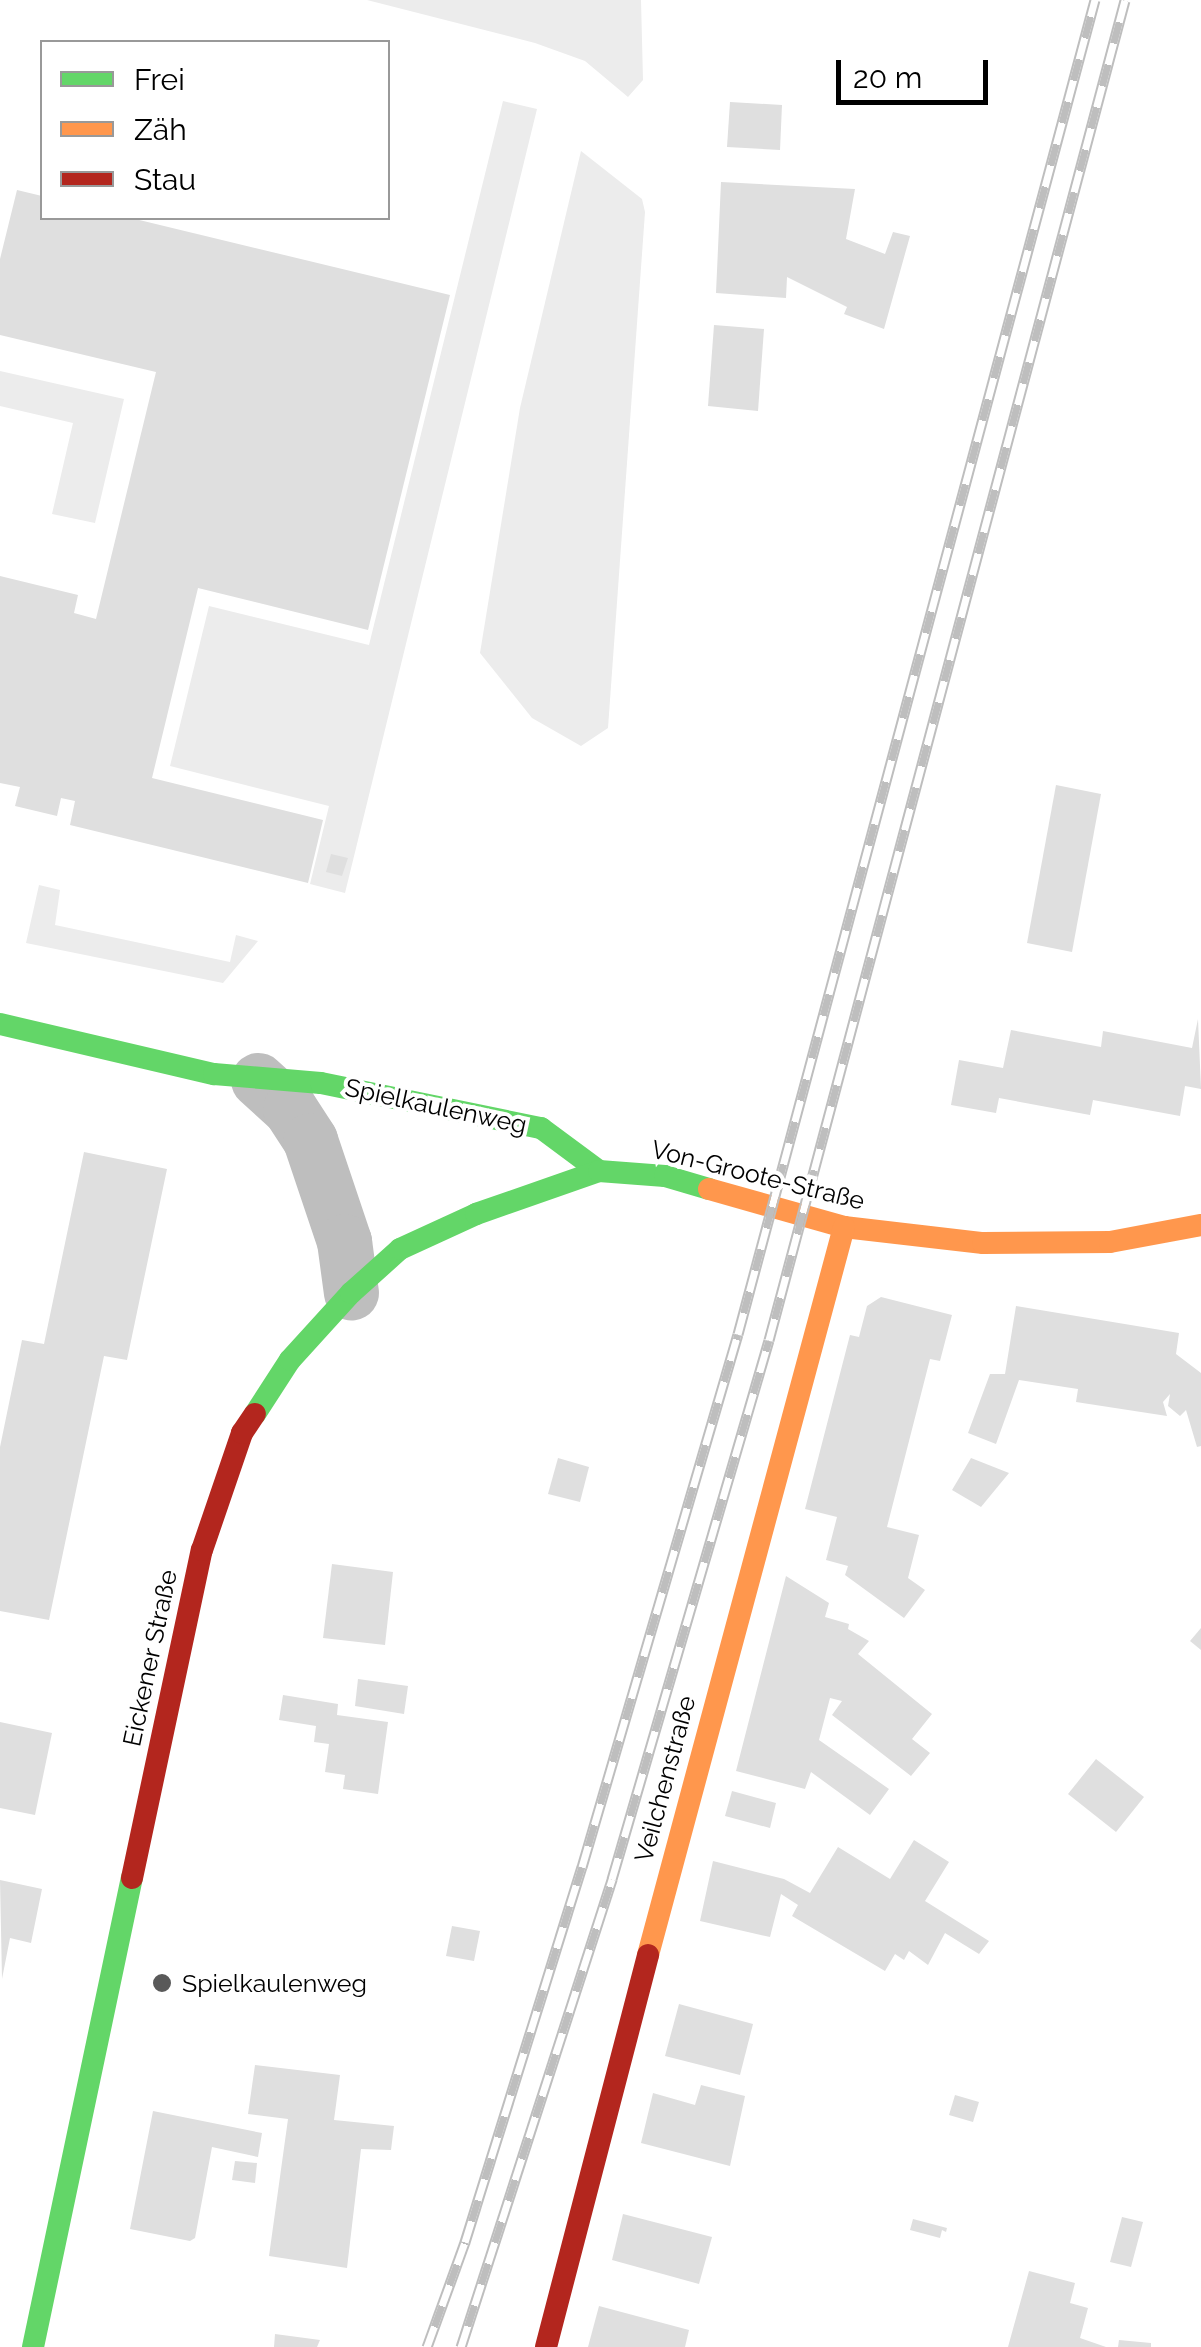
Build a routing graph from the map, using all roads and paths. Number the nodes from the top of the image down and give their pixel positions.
1 (0, 1024) edge
2 (258, 1080) junction
3 (599, 1171) junction
4 (1201, 1225) edge
5 (844, 1227) junction
6 (350, 1293) junction
7 (33, 2347) edge
8 (546, 2347) edge

1 - 2 street, Spielkaulenweg
2 - 3 street, Spielkaulenweg
2 - 6 street
3 - 5 street, Von-Groote-Straße
3 - 6 street, Eickener Straße
4 - 5 street, Von-Groote-Straße
5 - 8 street, Veilchenstraße
6 - 7 street, Eickener Straße

